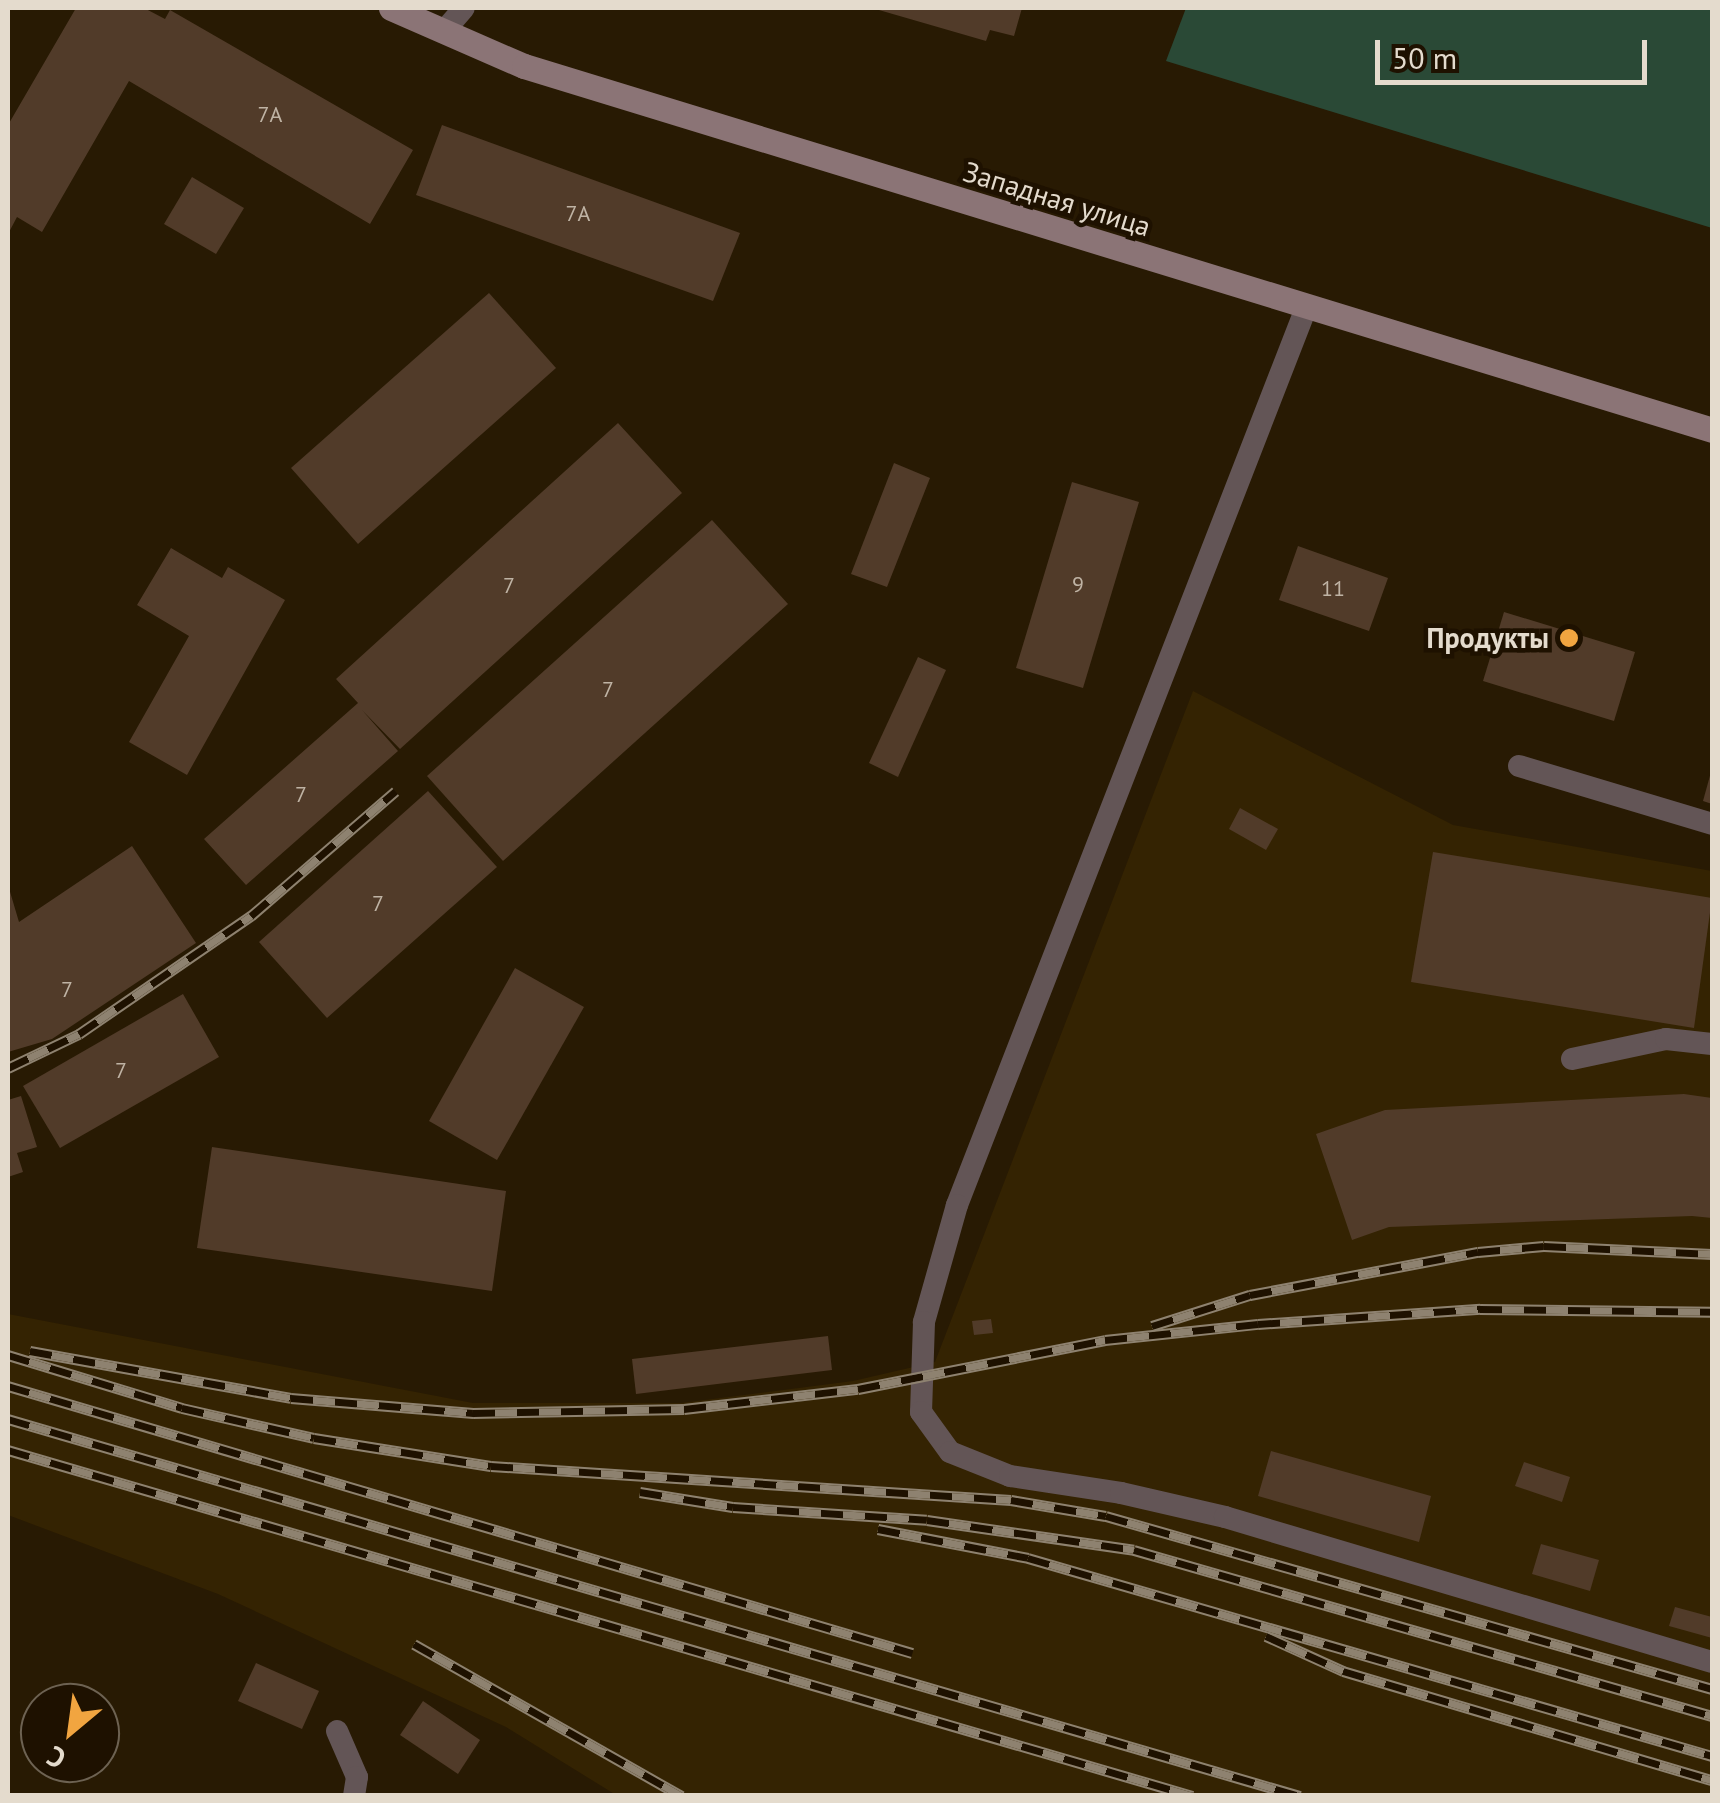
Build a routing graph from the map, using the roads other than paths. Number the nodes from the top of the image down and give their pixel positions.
1 (391, 8) edge
2 (464, 8) edge
3 (444, 31) junction
4 (1306, 308) junction
5 (1712, 430) edge
6 (1518, 766) dead end
7 (1712, 824) edge
8 (1712, 1044) edge
9 (1572, 1059) dead end
10 (1712, 1662) edge
11 (337, 1732) dead end
12 (354, 1796) edge

1 - 3 main road, Западная улица
2 - 3 lane
3 - 4 main road, Западная улица
4 - 5 main road, Западная улица
4 - 10 lane
6 - 7 lane
8 - 9 lane
11 - 12 lane

